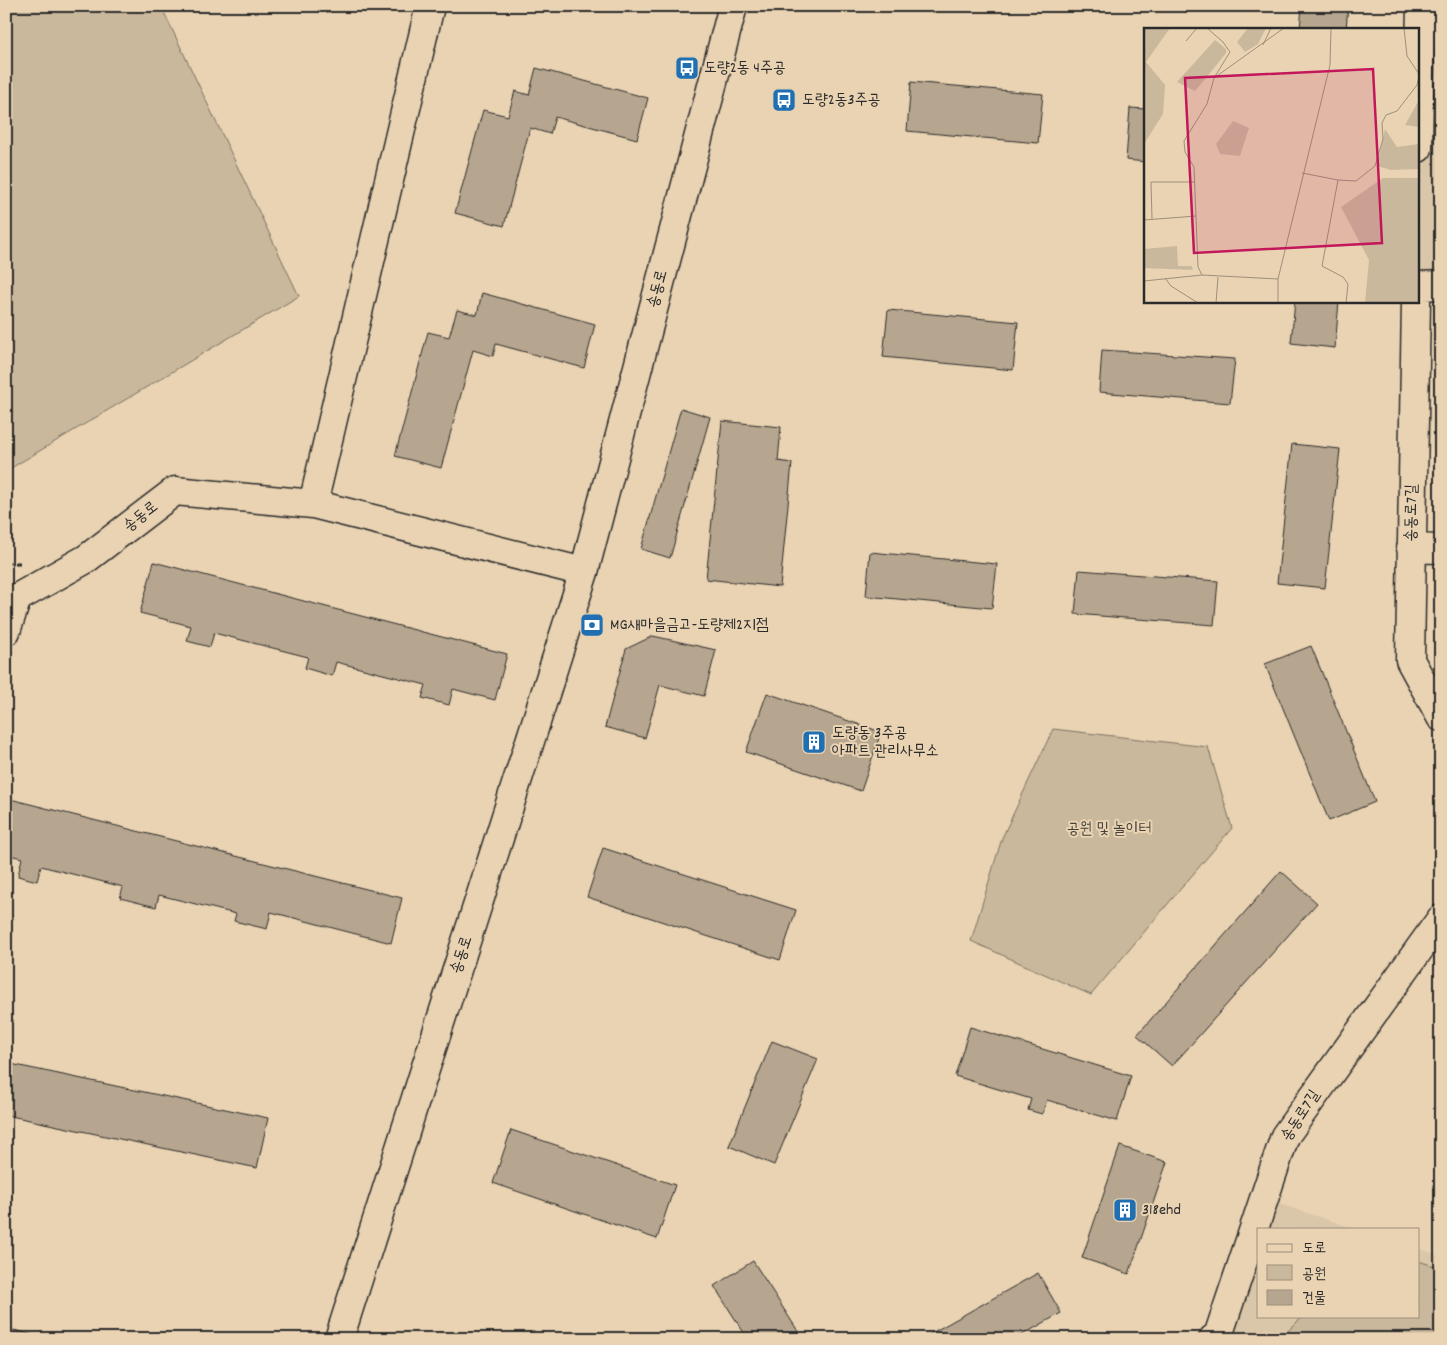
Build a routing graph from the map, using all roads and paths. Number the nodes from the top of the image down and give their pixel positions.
1 (430, 6) edge
2 (733, 6) edge
3 (1421, 6) edge
4 (1420, 53) edge
5 (1420, 286) edge
6 (1441, 286) edge
7 (1416, 302) edge
8 (314, 504) junction
9 (1411, 548) junction
10 (1441, 549) edge
11 (584, 572) junction
12 (6, 631) edge
13 (1441, 717) edge
14 (1441, 919) edge
15 (1216, 1338) edge
16 (339, 1339) edge

1 - 8 street
2 - 11 street, 송동로
3 - 4 street
5 - 6 street
7 - 9 street, 송동로7길
8 - 11 street, 송동로
8 - 12 street, 송동로
9 - 10 street
9 - 13 street, 송동로7길
11 - 16 street, 송동로
14 - 15 street, 송동로7길

